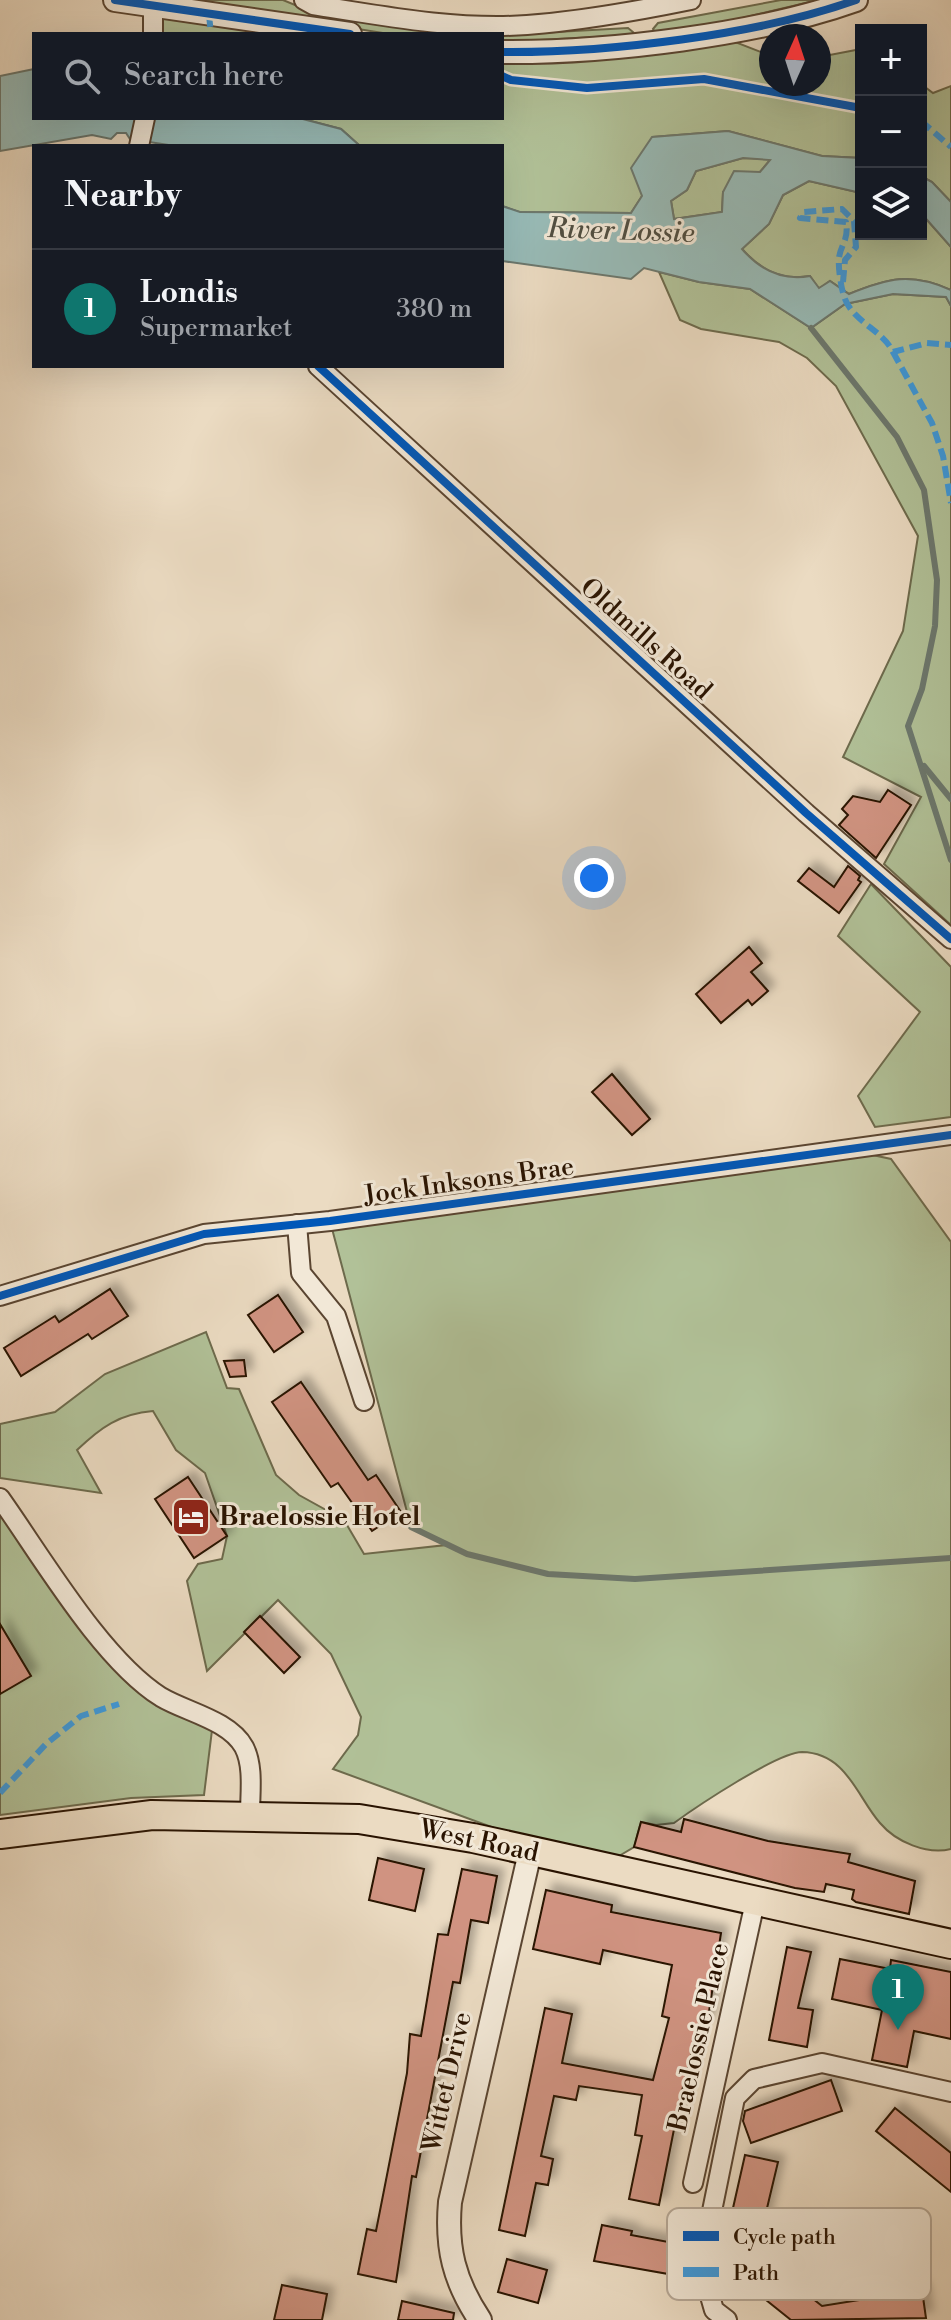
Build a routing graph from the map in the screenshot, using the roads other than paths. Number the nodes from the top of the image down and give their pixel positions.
1 (115, 0) edge
2 (304, 0) edge
3 (691, 0) edge
4 (856, 0) edge
5 (153, 8) junction
6 (636, 12) junction
7 (153, 32) edge
8 (335, 32) edge
9 (639, 42) junction
10 (504, 52) edge
11 (145, 120) edge
12 (139, 144) edge
13 (320, 368) edge
14 (951, 939) edge
15 (951, 1135) edge
16 (297, 1224) junction
17 (0, 1296) edge
18 (364, 1401) dead end
19 (0, 1498) edge
20 (250, 1814) junction
21 (0, 1834) edge
22 (530, 1852) junction
23 (755, 1902) junction
24 (951, 1944) edge
25 (951, 2092) edge
26 (693, 2183) dead end
27 (713, 2208) edge
28 (711, 2300) edge
29 (480, 2320) edge
30 (727, 2320) edge

1 - 5 street
2 - 6 street
3 - 6 street
4 - 9 street
5 - 7 street
5 - 8 street
6 - 9 street
9 - 10 street
11 - 12 street
13 - 14 street, Oldmills Road
15 - 16 street, Jock Inksons Brae
16 - 17 street, Jock Inksons Brae
16 - 18 street
19 - 20 street
20 - 21 highway, West Road
20 - 22 highway, West Road
22 - 23 highway, West Road
22 - 29 street, Wittet Drive
23 - 24 highway, West Road
23 - 26 street, Braelossie Place
25 - 27 street
28 - 30 street

